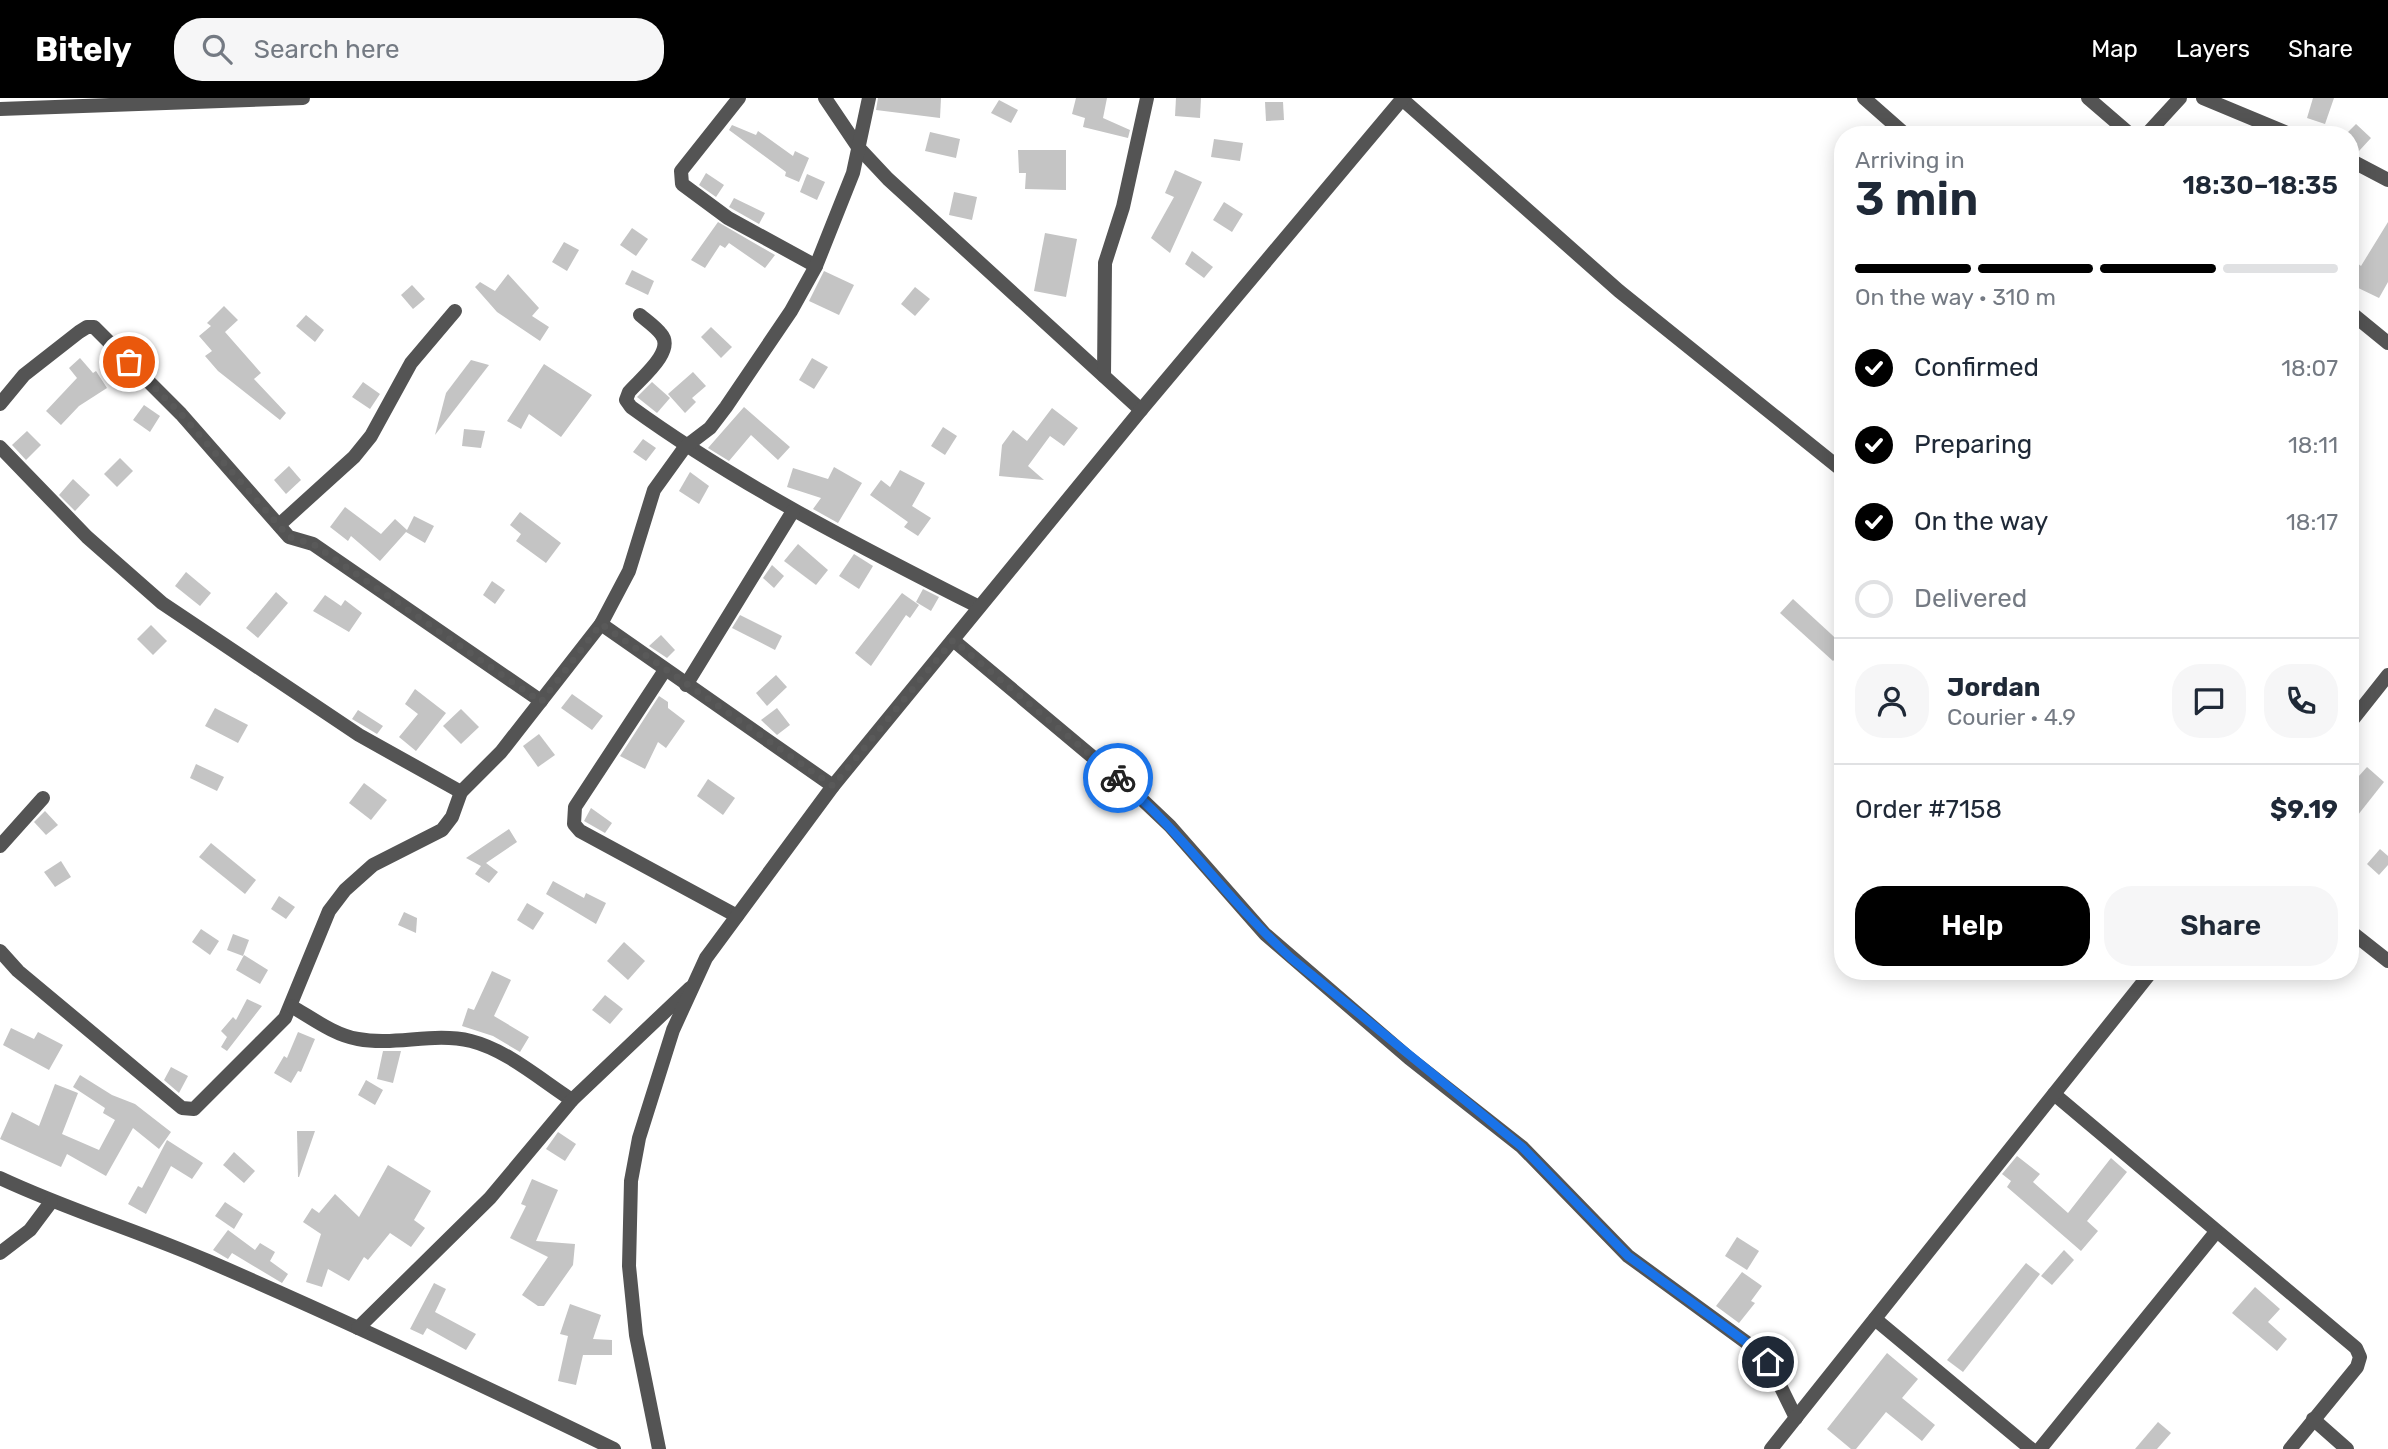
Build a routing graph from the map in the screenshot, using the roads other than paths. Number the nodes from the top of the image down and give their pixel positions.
1 (303, 98) edge
2 (739, 98) edge
3 (825, 98) edge
4 (869, 98) edge
5 (1147, 98) edge
6 (1403, 98) edge
7 (1864, 98) edge
8 (2088, 98) edge
9 (2180, 98) edge
10 (2203, 98) edge
11 (0, 109) edge
12 (1896, 126) edge
13 (2121, 126) edge
14 (2154, 126) edge
15 (2270, 126) edge
16 (858, 147) junction
17 (2359, 165) edge
18 (2388, 180) edge
19 (816, 265) junction
20 (455, 312) dead end
21 (640, 315) dead end
22 (2359, 319) edge
23 (2388, 342) edge
24 (1104, 376) junction
25 (0, 404) edge
26 (1140, 410) junction
27 (0, 447) edge
28 (685, 447) junction
29 (1834, 464) edge
30 (793, 511) junction
31 (279, 525) junction
32 (979, 607) junction
33 (601, 624) junction
34 (953, 640) junction
35 (665, 670) junction
36 (2388, 675) edge
37 (686, 685) junction
38 (541, 702) junction
39 (2359, 712) edge
40 (833, 786) junction
41 (461, 792) junction
42 (43, 798) dead end
43 (0, 846) edge
44 (737, 916) junction
45 (2359, 938) edge
46 (0, 951) edge
47 (2388, 961) edge
48 (2145, 980) edge
49 (690, 988) junction
50 (291, 1006) junction
51 (2054, 1094) junction
52 (572, 1100) junction
53 (0, 1178) edge
54 (51, 1202) junction
55 (2216, 1232) junction
56 (0, 1253) edge
57 (1875, 1319) junction
58 (358, 1328) junction
59 (1796, 1418) junction
60 (2313, 1419) junction
61 (614, 1449) edge
62 (659, 1449) edge
63 (1771, 1449) edge
64 (2031, 1449) edge
65 (2040, 1449) edge
66 (2290, 1449) edge
67 (2347, 1449) edge

1 - 11 street
2 - 19 street
3 - 16 street
4 - 16 street
5 - 24 street
6 - 26 street
6 - 29 street
7 - 12 street
8 - 13 street
9 - 14 street
10 - 15 street
16 - 19 street
16 - 24 street
17 - 18 street
19 - 28 street
20 - 31 street
21 - 28 street
22 - 23 street
24 - 26 street
25 - 31 street
26 - 32 street
27 - 41 street
28 - 30 street
28 - 33 street
30 - 32 street
30 - 37 street
31 - 38 street
32 - 34 street
33 - 35 street
33 - 38 street
34 - 40 street
34 - 59 street
35 - 37 street
35 - 44 street
36 - 39 street
37 - 40 street
38 - 41 street
40 - 44 street
41 - 50 street
42 - 43 street
44 - 49 street
45 - 47 street
46 - 50 street
48 - 51 street
49 - 52 street
49 - 62 street
50 - 52 street
51 - 55 street
51 - 57 street
52 - 58 street
53 - 54 street
54 - 56 street
54 - 58 street
55 - 60 street
55 - 65 street
57 - 59 street
57 - 64 street
58 - 61 street
59 - 63 street
60 - 66 street
60 - 67 street

